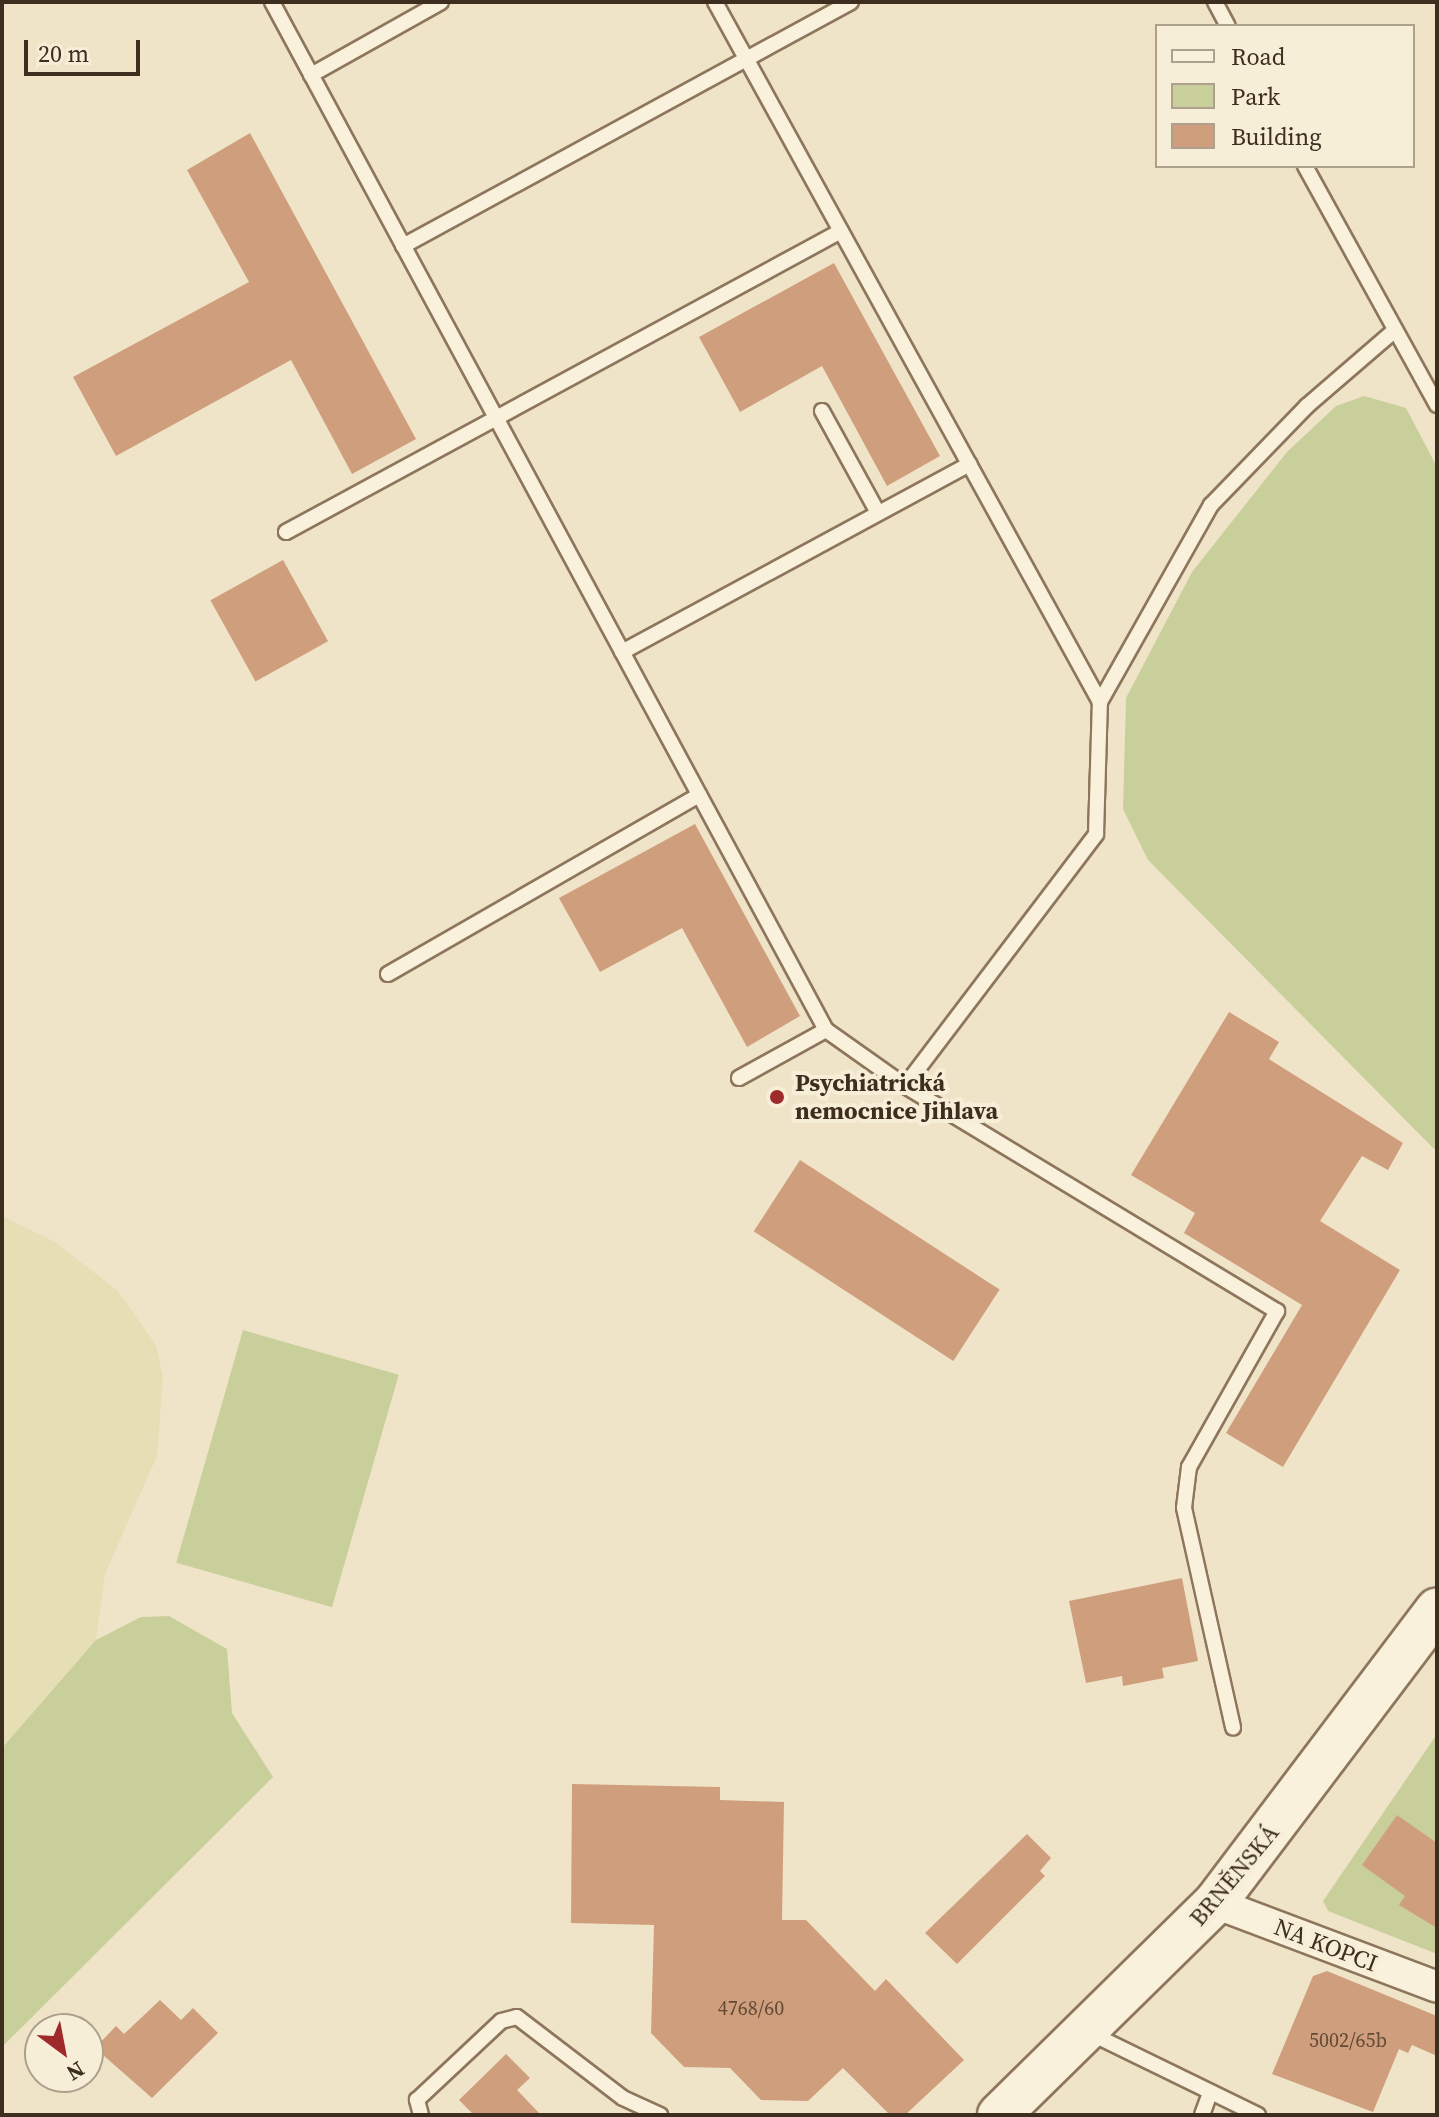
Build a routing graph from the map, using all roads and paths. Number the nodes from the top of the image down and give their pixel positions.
1 (272, 2) edge
2 (441, 2) edge
3 (715, 2) edge
4 (851, 2) edge
5 (1215, 2) edge
6 (1227, 24) edge
7 (746, 59) junction
8 (311, 75) junction
9 (1306, 168) edge
10 (841, 231) junction
11 (403, 246) junction
12 (1395, 330) junction
13 (1437, 405) edge
14 (822, 411) dead end
15 (494, 415) junction
16 (969, 464) junction
17 (878, 513) junction
18 (286, 532) dead end
19 (622, 652) junction
20 (1100, 702) junction
21 (699, 795) junction
22 (388, 974) dead end
23 (826, 1030) junction
24 (739, 1078) dead end
25 (905, 1086) junction
26 (1437, 1609) edge
27 (1233, 1728) dead end
28 (1215, 1903) junction
29 (1437, 1987) edge
30 (1085, 2030) junction
31 (1210, 2093) junction
32 (421, 2115) edge
33 (660, 2115) edge
34 (999, 2115) edge
35 (1202, 2115) edge
36 (1258, 2115) edge

1 - 8 lane
2 - 8 lane
3 - 7 lane
4 - 7 lane
5 - 6 lane
7 - 10 lane
7 - 11 lane
8 - 11 lane
9 - 12 lane
10 - 15 lane
10 - 16 lane
11 - 15 lane
12 - 13 lane
12 - 20 lane
14 - 17 lane
15 - 18 lane
15 - 19 lane
16 - 17 lane
16 - 20 lane
17 - 19 lane
19 - 21 lane
20 - 25 lane
21 - 22 lane
21 - 23 lane
23 - 24 lane
23 - 25 lane
25 - 27 lane
26 - 28 main road, BRNĚNSKÁ
28 - 29 street, NA KOPCI
28 - 30 main road, BRNĚNSKÁ
30 - 31 lane
30 - 34 main road, BRNĚNSKÁ
31 - 35 lane
31 - 36 lane
32 - 33 lane

